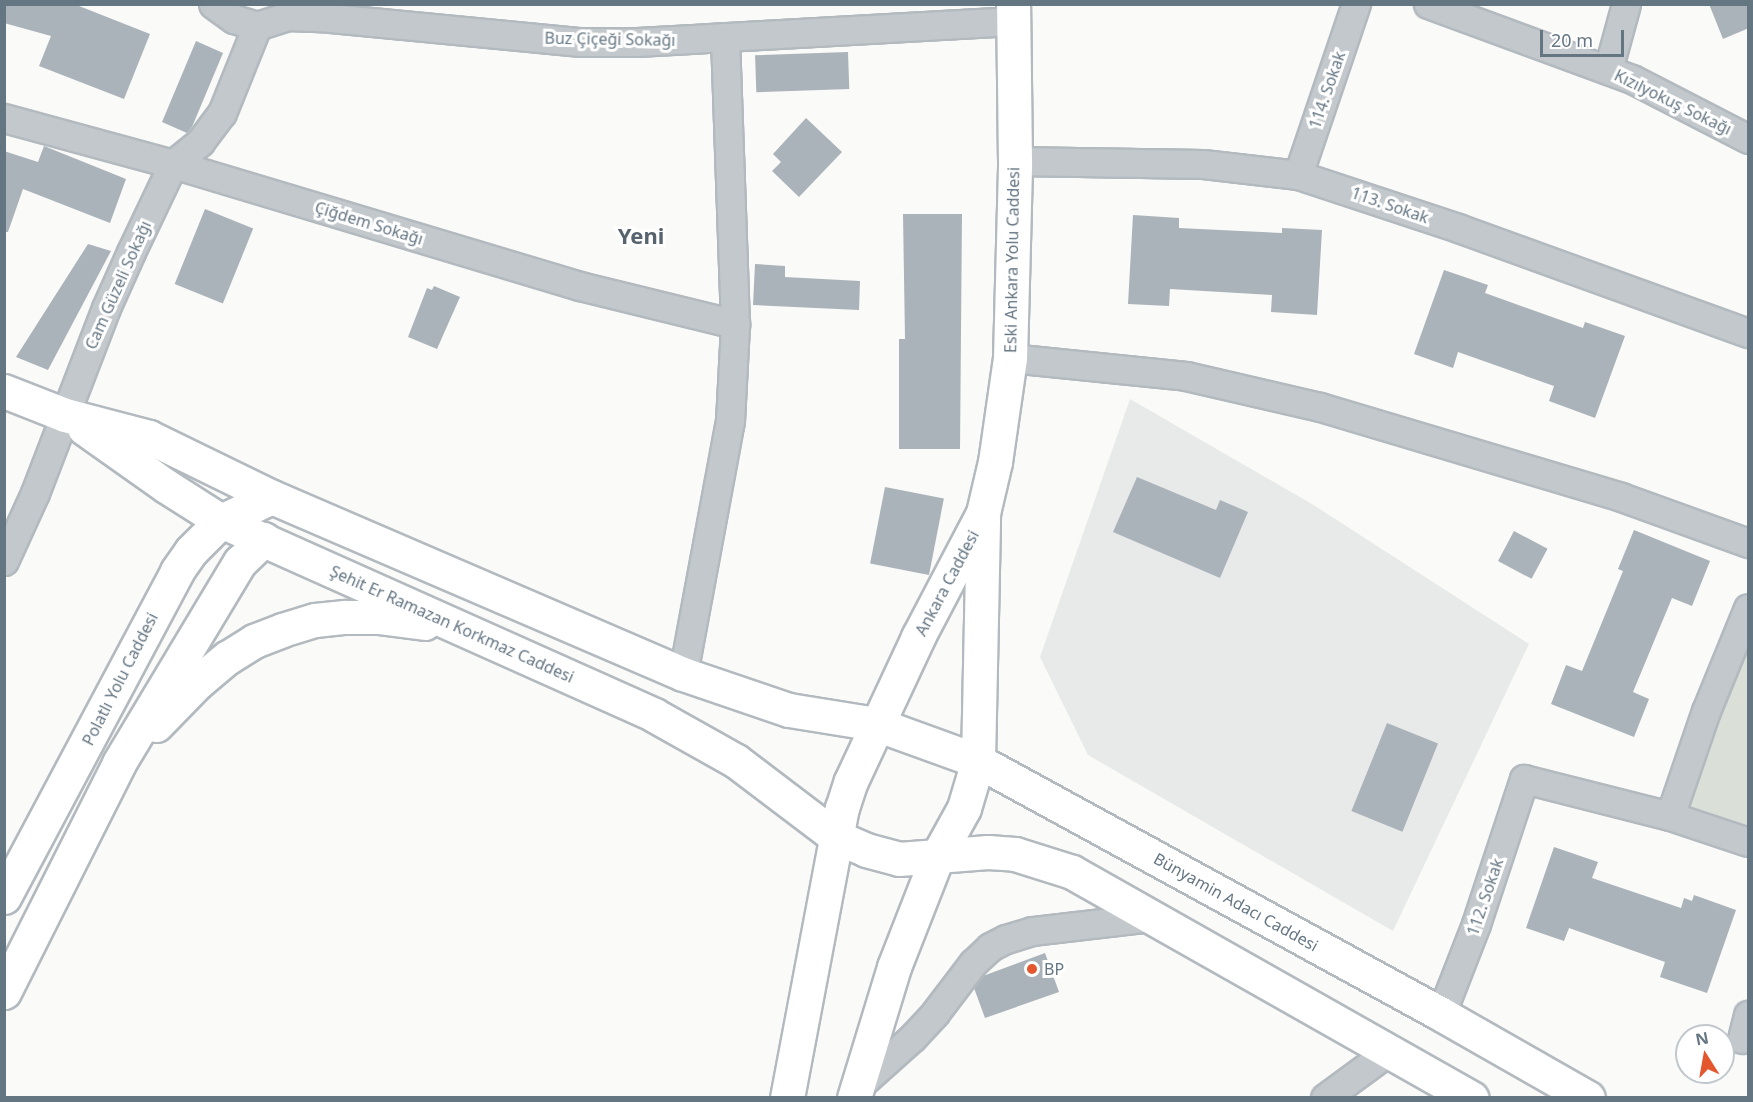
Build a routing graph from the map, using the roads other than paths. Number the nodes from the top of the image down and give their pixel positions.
1 (213, 4) edge
2 (1356, 4) edge
3 (1428, 4) edge
4 (1626, 4) edge
5 (1013, 13) edge
6 (257, 26) junction
7 (725, 37) junction
8 (1608, 70) junction
9 (4, 118) edge
10 (1749, 139) edge
11 (1015, 161) junction
12 (173, 164) junction
13 (1298, 175) junction
14 (735, 324) junction
15 (1749, 333) edge
16 (1010, 358) junction
17 (4, 391) edge
18 (65, 415) junction
19 (272, 497) junction
20 (983, 513) junction
21 (221, 520) junction
22 (264, 540) junction
23 (1749, 543) edge
24 (4, 561) edge
25 (1749, 608) edge
26 (463, 629) junction
27 (683, 674) junction
28 (876, 724) junction
29 (978, 760) junction
30 (119, 763) junction
31 (1670, 816) junction
32 (836, 837) junction
33 (1749, 842) edge
34 (938, 857) junction
35 (4, 897) edge
36 (1154, 917) junction
37 (4, 992) edge
38 (1441, 1014) junction
39 (1389, 1051) junction
40 (855, 1093) edge
41 (787, 1098) edge
42 (1325, 1098) edge
43 (1472, 1098) edge
44 (1588, 1098) edge

1 - 6 street
2 - 13 street, 114. Sokak
3 - 8 street, Kızılyokuş Sokağı
4 - 8 street
5 - 7 street, Buz Çiçeği Sokağı
5 - 11 main road, Eski Ankara Yolu Caddesi
6 - 7 street, Buz Çiçeği Sokağı
6 - 12 street, Cam Güzeli Sokağı
7 - 14 street
8 - 10 street, Kızılyokuş Sokağı
9 - 12 street, Çiğdem Sokağı
11 - 13 street, 113. Sokak
11 - 16 main road, Eski Ankara Yolu Caddesi
12 - 14 street, Çiğdem Sokağı
12 - 18 street, Cam Güzeli Sokağı
13 - 15 street, 113. Sokak
14 - 27 street
16 - 20 main road, Eski Ankara Yolu Caddesi
16 - 23 street
17 - 18 main road, Şehit Er Ramazan Korkmaz Caddesi
18 - 19 main road, Şehit Er Ramazan Korkmaz Caddesi
18 - 21 main road, Şehit Er Ramazan Korkmaz Caddesi
18 - 24 street, Cam Güzeli Sokağı
19 - 21 main road, Polatlı Yolu Caddesi
19 - 27 main road, Şehit Er Ramazan Korkmaz Caddesi
20 - 28 main road, Ankara Caddesi
20 - 29 main road, Ankara Caddesi
21 - 22 main road, Şehit Er Ramazan Korkmaz Caddesi
21 - 35 main road, Polatlı Yolu Caddesi
22 - 26 main road, Şehit Er Ramazan Korkmaz Caddesi
22 - 30 main road
25 - 31 street
26 - 30 main road
26 - 32 main road, Şehit Er Ramazan Korkmaz Caddesi
27 - 28 main road, Şehit Er Ramazan Korkmaz Caddesi
28 - 29 main road, Bünyamin Adacı Caddesi
28 - 32 main road, Ankara Caddesi
29 - 34 main road, Ankara Caddesi
29 - 38 main road, Bünyamin Adacı Caddesi
30 - 37 main road
31 - 33 street
31 - 38 street, 112. Sokak
32 - 34 main road, Şehit Er Ramazan Korkmaz Caddesi
32 - 41 main road, Ankara Caddesi
34 - 36 main road, Şehit Er Ramazan Korkmaz Caddesi
34 - 40 main road, Ankara Caddesi
36 - 39 main road, Şehit Er Ramazan Korkmaz Caddesi
36 - 40 street
38 - 44 main road, Bünyamin Adacı Caddesi
39 - 42 street
39 - 43 main road, Şehit Er Ramazan Korkmaz Caddesi

